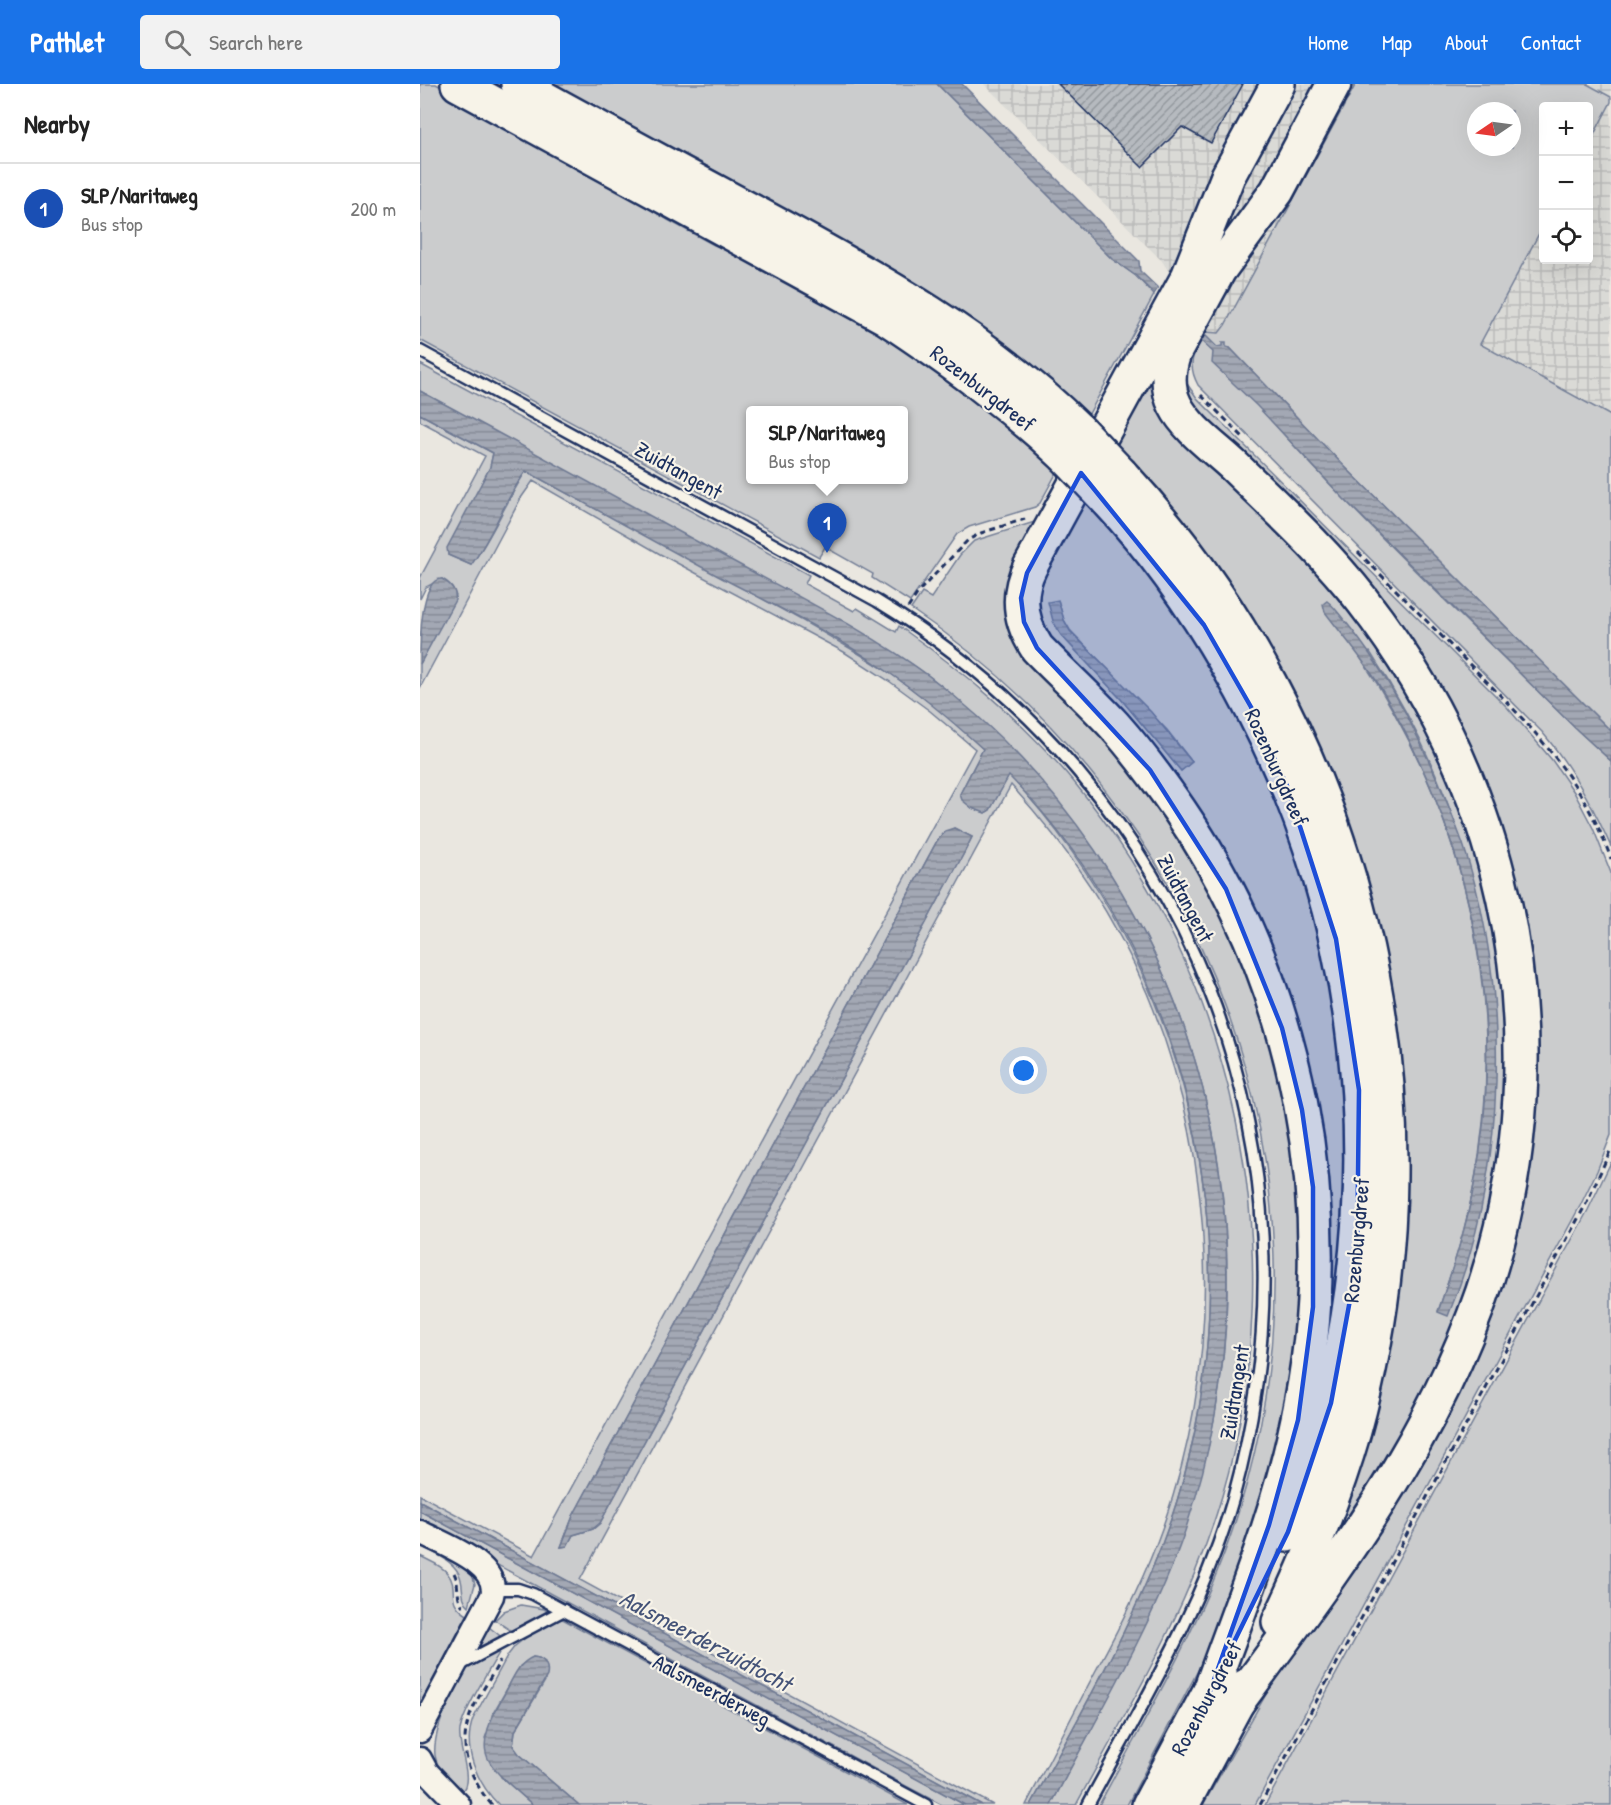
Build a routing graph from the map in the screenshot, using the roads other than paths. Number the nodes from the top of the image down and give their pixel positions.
1 (458, 84) edge
2 (518, 84) edge
3 (1278, 84) edge
4 (1334, 84) edge
5 (420, 351) edge
6 (1072, 443) junction
7 (420, 1532) edge
8 (494, 1589) junction
9 (564, 1610) junction
10 (453, 1668) junction
11 (1223, 1698) junction
12 (420, 1731) edge
13 (422, 1766) edge
14 (459, 1805) edge
15 (926, 1805) edge
16 (1088, 1805) edge
17 (1149, 1805) edge
18 (1182, 1805) edge

1 - 6 highway, Rozenburgdreef
2 - 6 highway, Rozenburgdreef
3 - 11 highway
4 - 11 highway
5 - 16 lane, Zuidtangent
6 - 11 highway, Rozenburgdreef, bridge
7 - 8 street
8 - 9 lane, Aalsmeerderweg
8 - 10 street
9 - 10 lane
9 - 15 lane, Aalsmeerderweg
10 - 12 street
11 - 17 highway, Rozenburgdreef
11 - 18 highway, Rozenburgdreef
13 - 14 street

